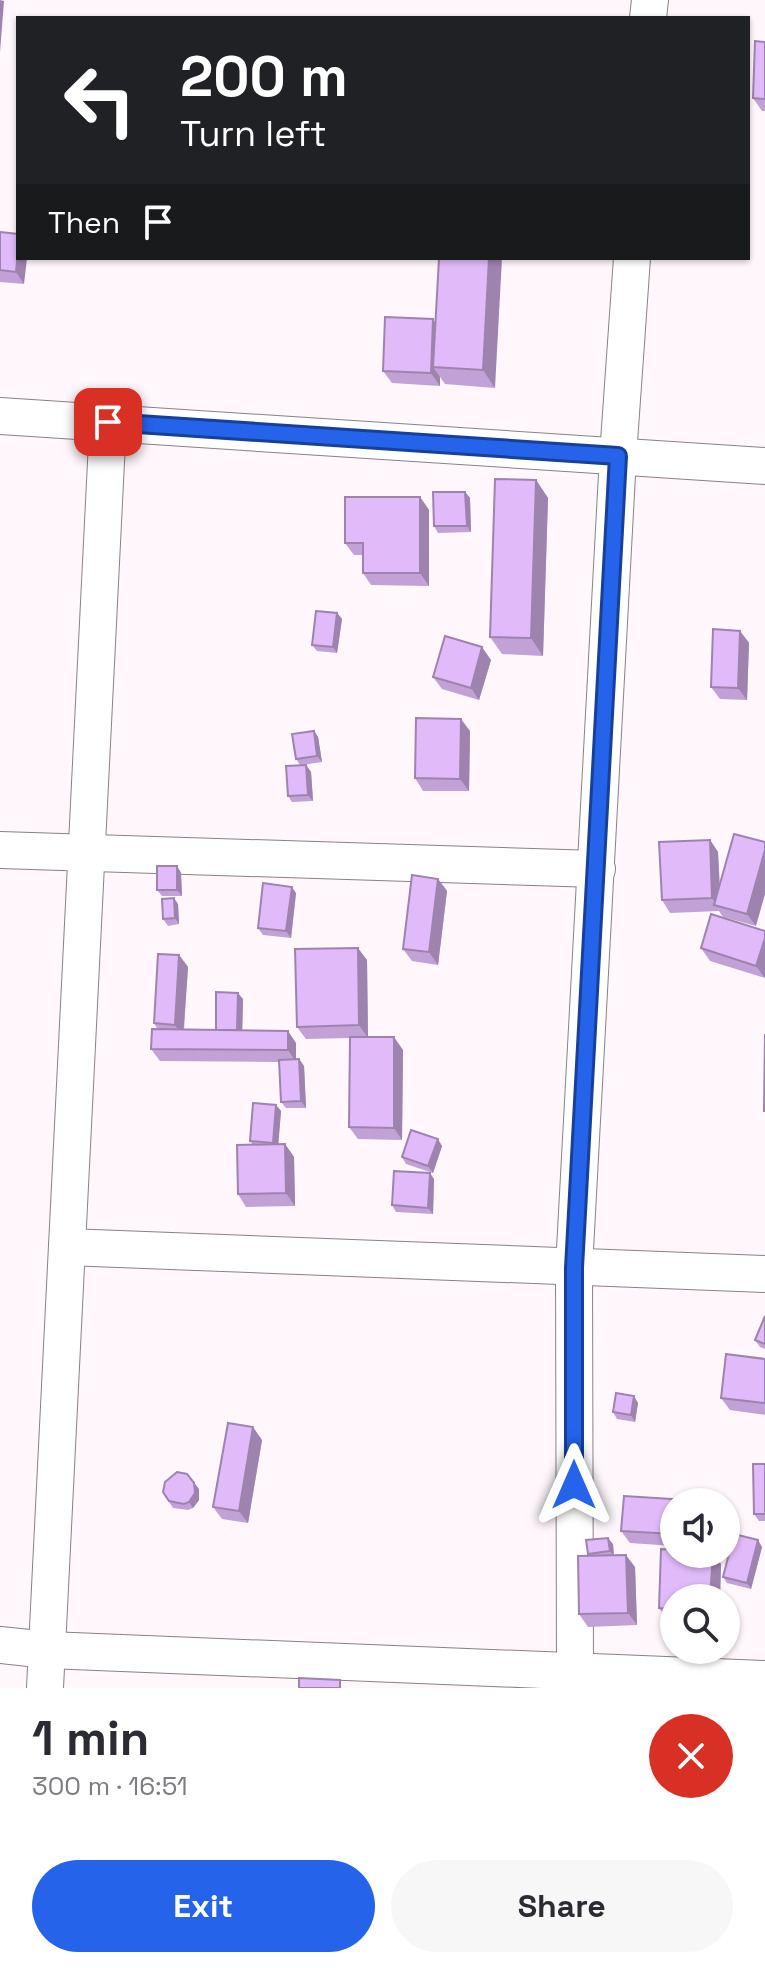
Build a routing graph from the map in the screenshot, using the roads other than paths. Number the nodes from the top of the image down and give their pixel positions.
1 (632, 260) edge
2 (0, 416) edge
3 (108, 422) junction
4 (618, 456) junction
5 (765, 466) edge
6 (0, 850) edge
7 (85, 854) junction
8 (597, 869) junction
9 (67, 1247) junction
10 (574, 1268) junction
11 (765, 1274) edge
12 (0, 1645) edge
13 (48, 1650) junction
14 (575, 1670) junction
15 (765, 1679) edge
16 (45, 1688) edge

1 - 4 street
2 - 3 street
3 - 4 street
3 - 7 street
4 - 5 street
4 - 8 street
6 - 7 street
7 - 8 street
7 - 9 street
8 - 10 street
9 - 10 street
9 - 13 street
10 - 11 street
10 - 14 street
12 - 13 street
13 - 14 street
13 - 16 street
14 - 15 street

